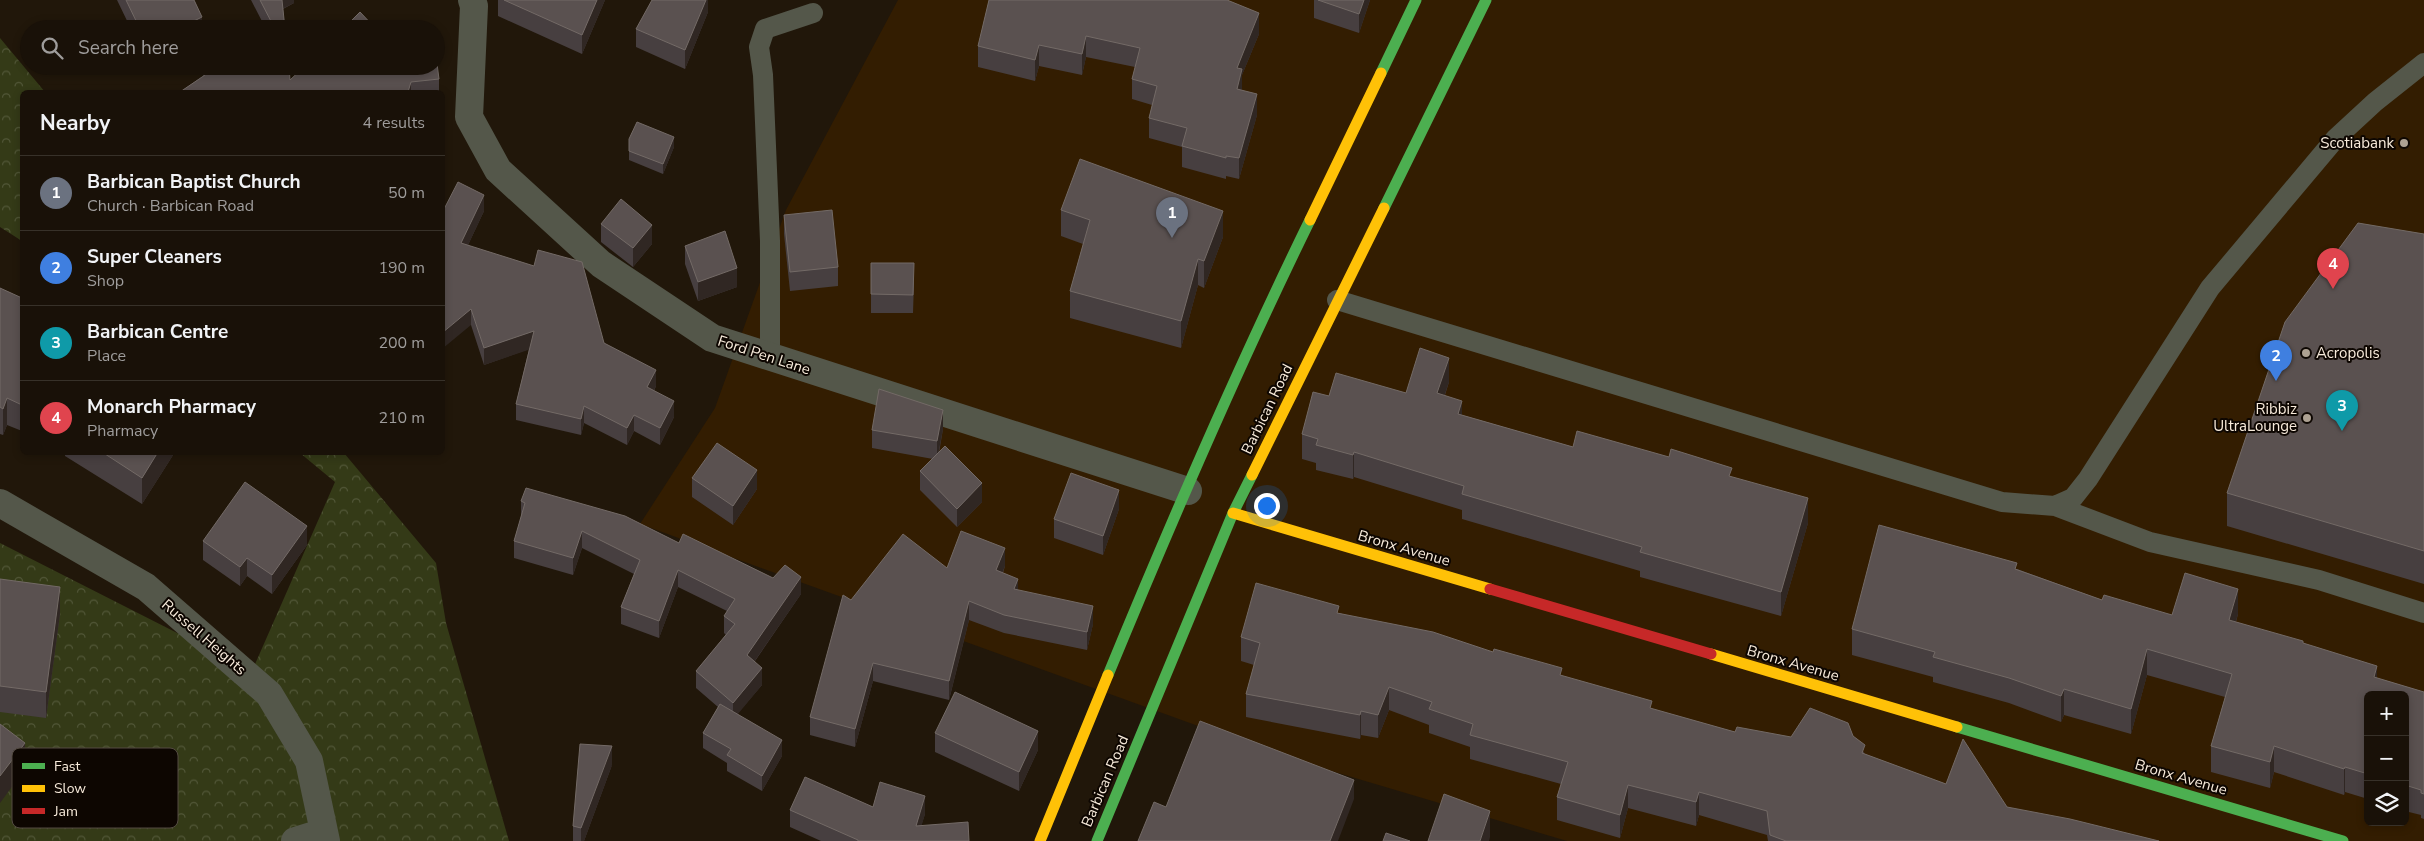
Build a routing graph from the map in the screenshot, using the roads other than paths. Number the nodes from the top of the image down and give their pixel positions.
1 (472, 0) edge
2 (1416, 0) edge
3 (1486, 0) edge
4 (813, 13) dead end
5 (2424, 63) edge
6 (1337, 300) junction
7 (770, 358) junction
8 (1188, 491) junction
9 (0, 504) edge
10 (2055, 506) junction
11 (1233, 513) junction
12 (2424, 613) edge
13 (325, 836) edge
14 (296, 841) edge
15 (1040, 841) edge
16 (1096, 841) edge
17 (2343, 841) edge

1 - 7 street, Ford Pen Lane
2 - 8 main road
3 - 6 main road, Barbican Road
4 - 7 lane
5 - 10 lane
6 - 10 lane
6 - 11 main road, Barbican Road
7 - 8 street, Ford Pen Lane
8 - 15 main road
9 - 13 street, Russell Heights
10 - 12 lane
11 - 16 main road, Barbican Road
11 - 17 main road, Bronx Avenue
13 - 14 street

